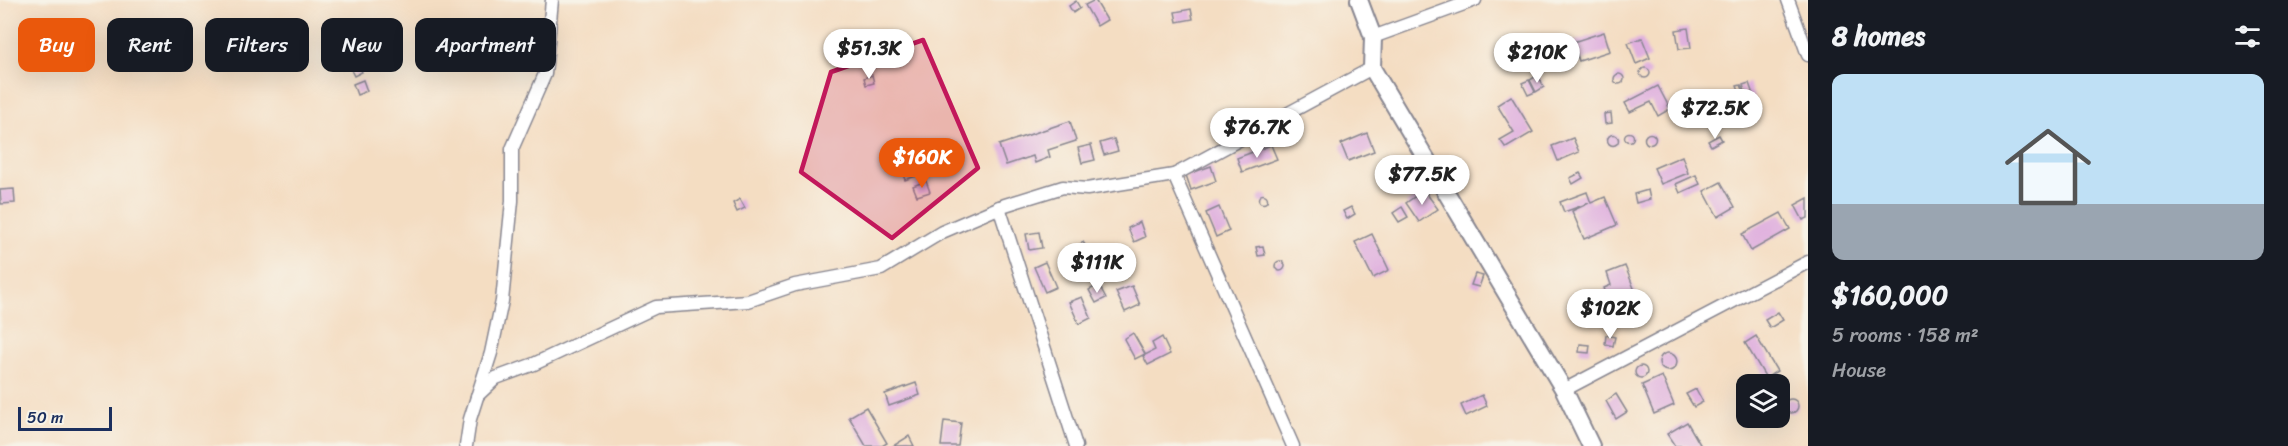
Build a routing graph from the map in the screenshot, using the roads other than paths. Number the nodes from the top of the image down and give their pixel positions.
1 (552, 0) edge
2 (1359, 0) edge
3 (1475, 0) edge
4 (1788, 0) edge
5 (1373, 37) junction
6 (1808, 55) edge
7 (1372, 68) junction
8 (1174, 175) junction
9 (999, 207) junction
10 (1808, 262) edge
11 (1564, 390) junction
12 (477, 396) junction
13 (466, 446) edge
14 (1076, 446) edge
15 (1293, 446) edge
16 (1591, 446) edge

1 - 12 street
2 - 5 main road
3 - 5 street
4 - 6 street
5 - 7 main road
7 - 8 street
7 - 11 main road
8 - 9 street
8 - 15 street
9 - 12 street
9 - 14 street
10 - 11 street
11 - 16 main road
12 - 13 street

